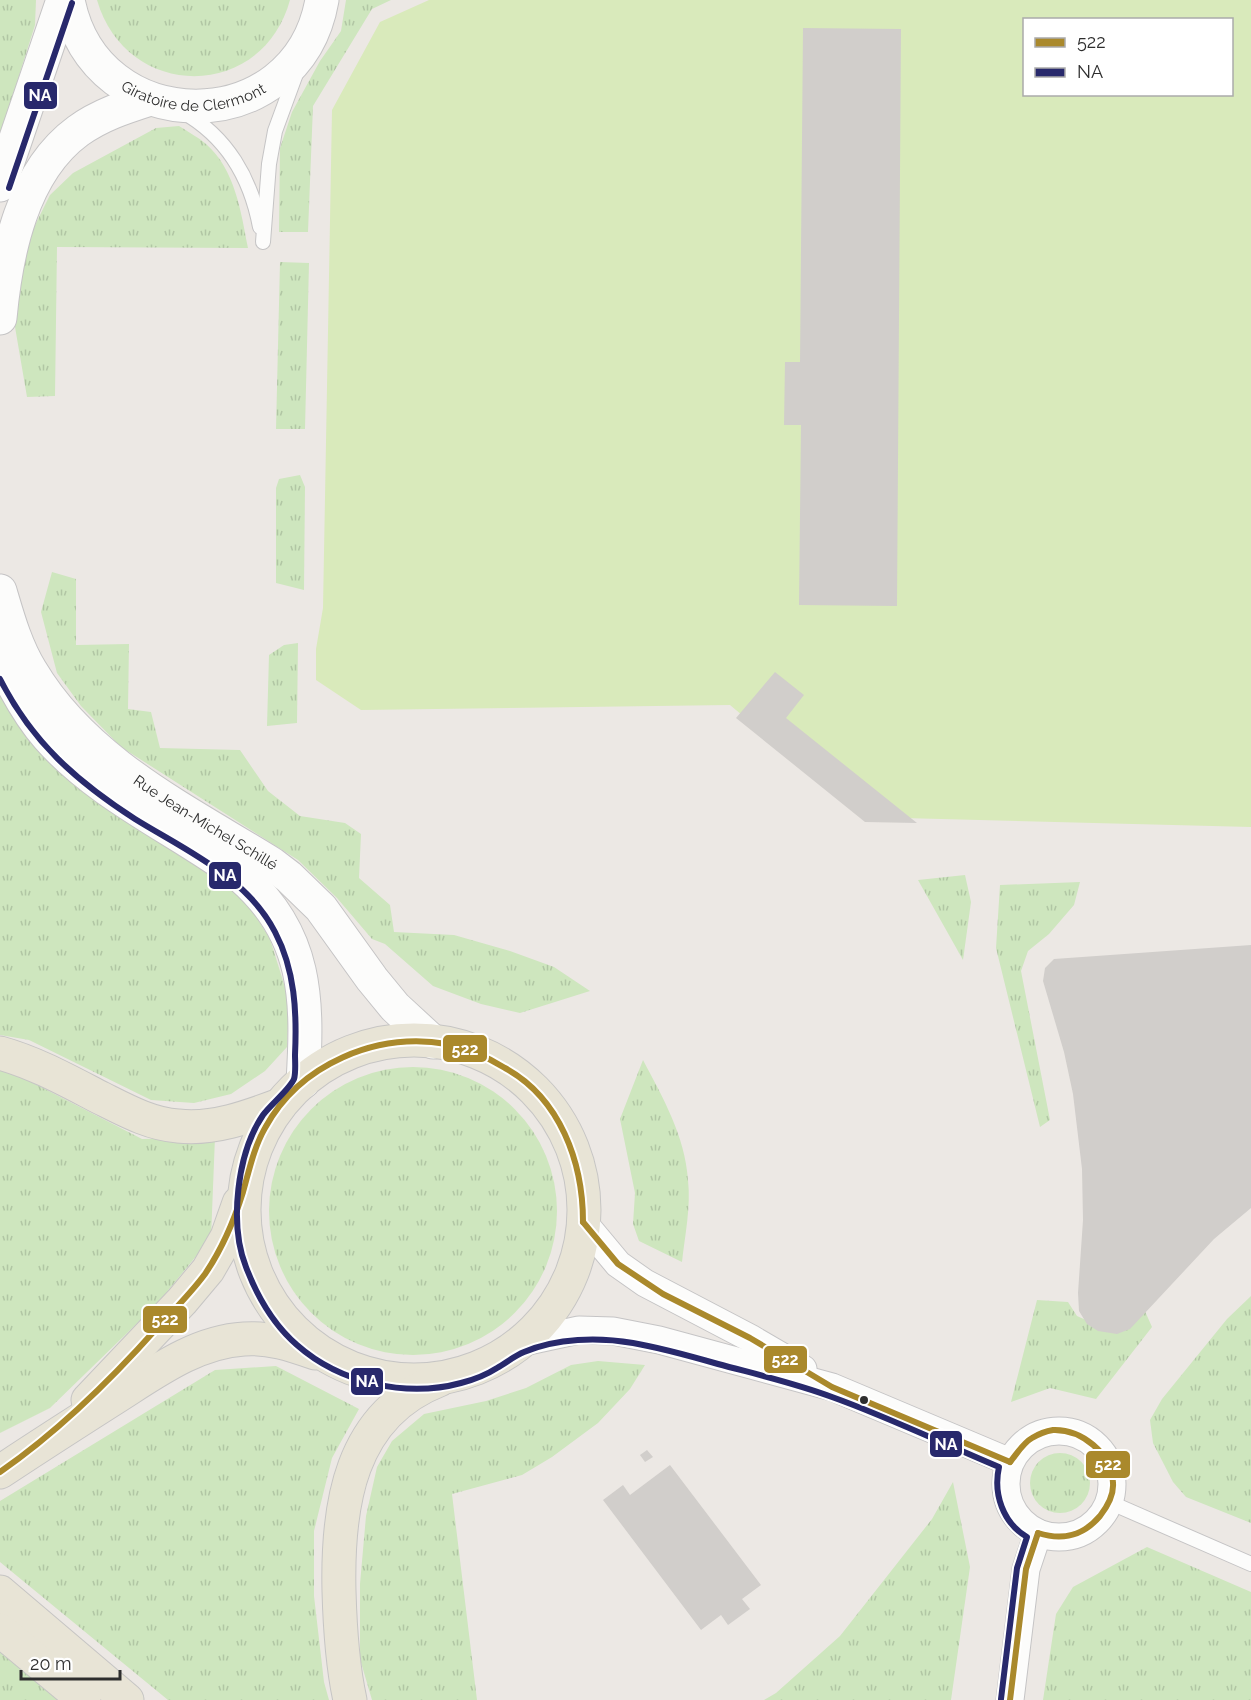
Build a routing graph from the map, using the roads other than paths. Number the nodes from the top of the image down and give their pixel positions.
1 (65, 0) edge
2 (322, 0) edge
3 (308, 40) junction
4 (161, 102) junction
5 (0, 185) edge
6 (0, 318) edge
7 (0, 591) edge
8 (4, 669) edge
9 (434, 1042) junction
10 (0, 1053) edge
11 (303, 1082) junction
12 (280, 1106) junction
13 (247, 1178) junction
14 (584, 1222) junction
15 (519, 1343) junction
16 (331, 1359) junction
17 (448, 1377) junction
18 (832, 1387) junction
19 (1010, 1462) junction
20 (9, 1466) edge
21 (1109, 1502) junction
22 (1038, 1533) junction
23 (1251, 1564) edge
24 (0, 1592) edge
25 (0, 1630) edge
26 (84, 1700) edge
27 (127, 1700) edge
28 (350, 1700) edge
29 (1010, 1700) edge

1 - 4 main road, Giratoire de Clermont
1 - 5 main road
2 - 3 main road, Giratoire de Clermont
3 - 4 main road, Giratoire de Clermont
3 - 4 lane
4 - 6 main road
7 - 9 main road, Rue Jean-Michel Schillé
8 - 11 main road, Rue Jean-Michel Schillé
9 - 11 main road
9 - 14 main road
10 - 12 main road
11 - 12 main road
12 - 13 main road
13 - 16 main road
13 - 20 main road
14 - 15 main road
14 - 18 street
15 - 17 main road
15 - 18 street
16 - 17 main road
16 - 20 main road
17 - 28 main road
18 - 19 street
19 - 21 street
19 - 22 street
21 - 22 street
21 - 23 lane
22 - 29 street
24 - 27 main road
25 - 26 main road

